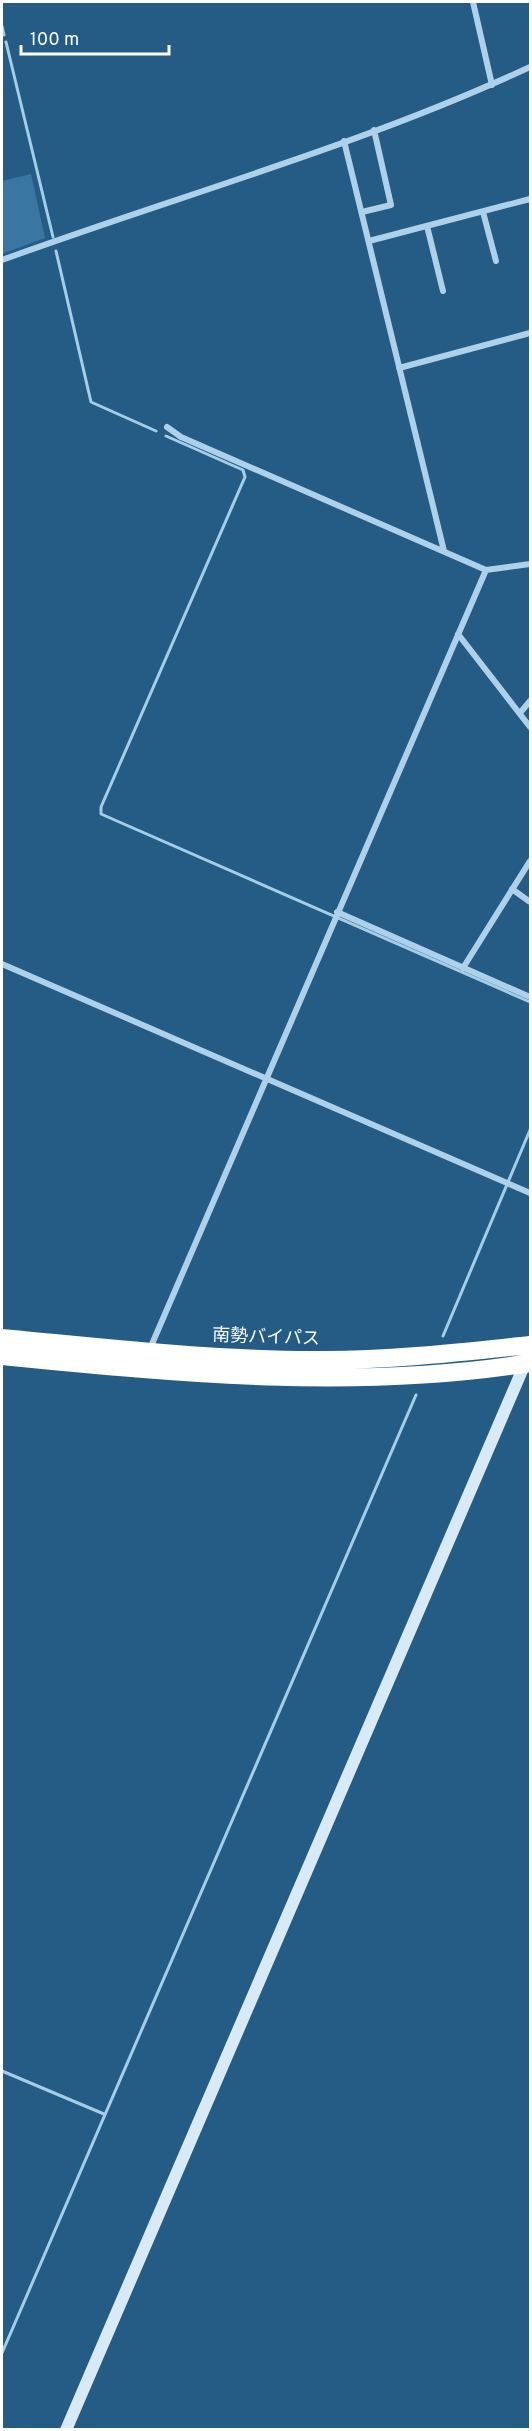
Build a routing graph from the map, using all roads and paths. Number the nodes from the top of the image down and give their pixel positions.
1 (473, 2) edge
2 (531, 67) edge
3 (492, 85) junction
4 (374, 130) junction
5 (344, 141) junction
6 (531, 200) edge
7 (362, 212) junction
8 (483, 212) junction
9 (427, 226) junction
10 (369, 241) junction
11 (2, 260) edge
12 (496, 261) dead end
13 (443, 291) dead end
14 (531, 333) edge
15 (399, 368) junction
16 (167, 428) dead end
17 (444, 551) junction
18 (531, 564) edge
19 (486, 570) junction
20 (458, 634) junction
21 (531, 701) edge
22 (520, 713) junction
23 (531, 727) edge
24 (531, 861) edge
25 (512, 889) junction
26 (531, 902) edge
27 (336, 916) junction
28 (2, 964) edge
29 (463, 968) junction
30 (531, 997) edge
31 (266, 1079) junction
32 (531, 1193) edge
33 (2, 1338) edge
34 (152, 1344) dead end
35 (531, 1345) edge
36 (2, 1356) edge
37 (528, 1359) edge
38 (66, 2430) edge

1 - 3 street
2 - 3 street
3 - 4 street
4 - 5 street
4 - 7 street
5 - 7 street
5 - 11 street
6 - 8 street
7 - 10 street
8 - 9 street
8 - 12 street
9 - 10 street
9 - 13 street
10 - 15 street
14 - 15 street
15 - 17 street
16 - 17 street
17 - 19 street
18 - 19 street
19 - 20 street
20 - 22 street
20 - 27 street
21 - 22 street
22 - 23 street
24 - 25 street
25 - 26 street
25 - 29 street
27 - 29 street
27 - 31 street
28 - 31 street
29 - 30 street
31 - 32 street
31 - 34 street
33 - 35 highway, 南勢バイパス
36 - 37 highway, 南勢バイパス
37 - 38 street

